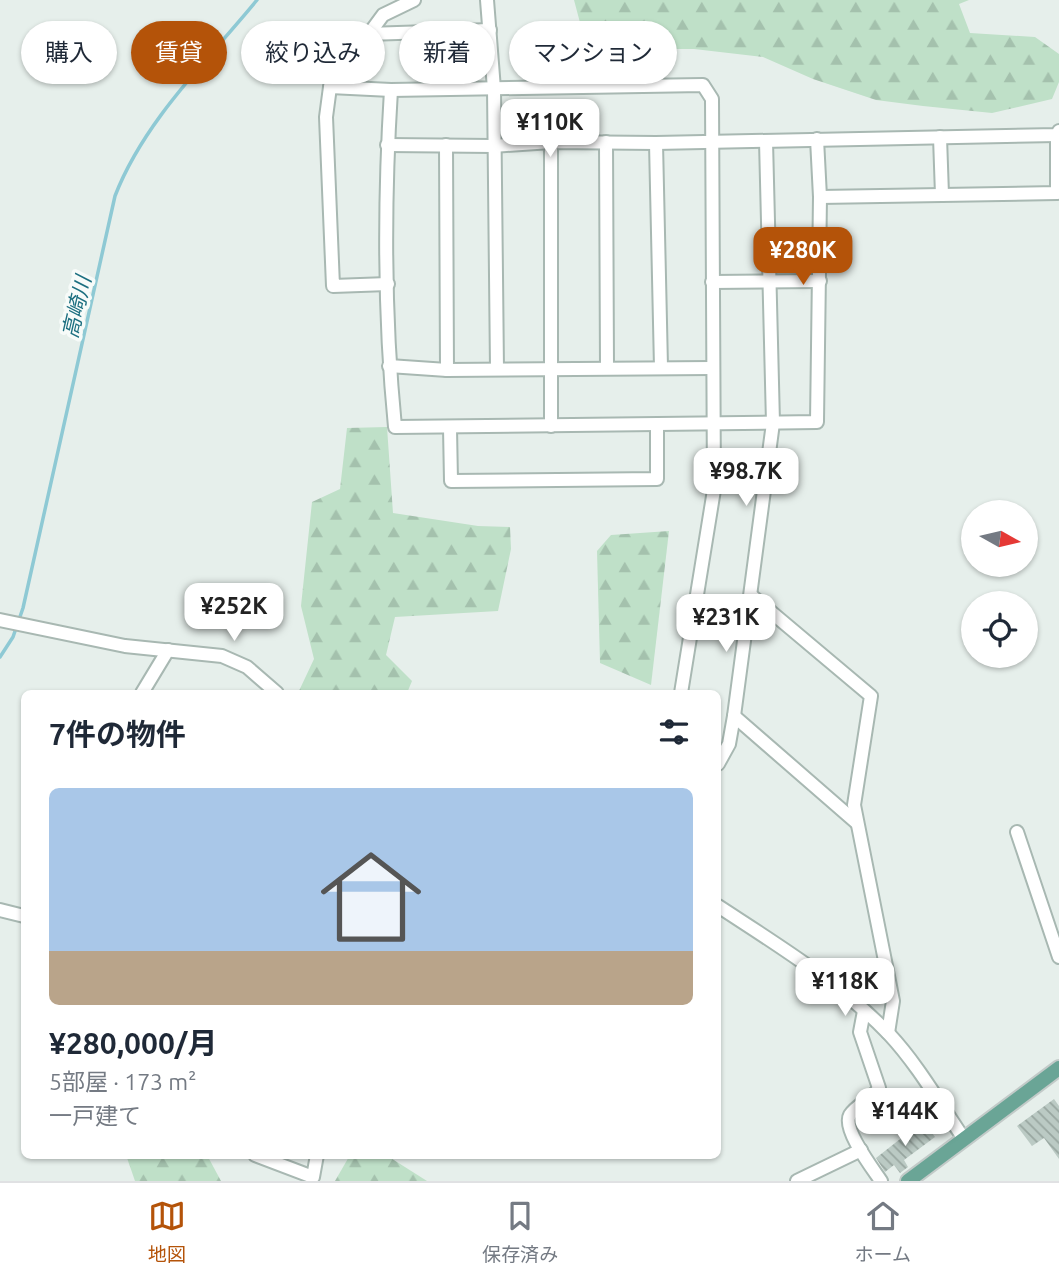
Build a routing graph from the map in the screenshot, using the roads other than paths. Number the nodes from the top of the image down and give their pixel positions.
1 (414, 0) edge
2 (487, 0) edge
3 (378, 21) edge
4 (489, 21) edge
5 (332, 84) edge
6 (494, 84) edge
7 (330, 87) junction
8 (494, 89) junction
9 (391, 90) junction
10 (1058, 133) edge
11 (940, 137) junction
12 (817, 139) junction
13 (710, 141) junction
14 (766, 141) junction
15 (551, 142) junction
16 (606, 142) junction
17 (656, 143) junction
18 (387, 145) junction
19 (446, 145) junction
20 (493, 146) junction
21 (942, 195) junction
22 (820, 197) junction
23 (820, 281) junction
24 (712, 282) junction
25 (769, 282) junction
26 (388, 284) junction
27 (389, 366) junction
28 (607, 367) junction
29 (661, 367) junction
30 (552, 368) junction
31 (712, 368) junction
32 (497, 369) junction
33 (447, 370) junction
34 (773, 423) junction
35 (713, 424) junction
36 (657, 425) junction
37 (551, 426) junction
38 (450, 428) junction
39 (752, 596) junction
40 (0, 620) edge
41 (168, 650) junction
42 (144, 690) edge
43 (274, 690) edge
44 (681, 690) edge
45 (734, 716) junction
46 (721, 759) edge
47 (856, 823) junction
48 (1017, 832) dead end
49 (721, 908) edge
50 (0, 910) edge
51 (21, 915) edge
52 (1059, 957) edge
53 (864, 1011) junction
54 (888, 1033) junction
55 (1059, 1068) edge
56 (964, 1139) junction
57 (861, 1150) junction
58 (266, 1159) edge
59 (316, 1159) edge
60 (797, 1181) edge
61 (881, 1181) edge
62 (908, 1181) edge

1 - 3 street
2 - 4 street
5 - 7 street
6 - 8 street
7 - 9 street
7 - 26 street
8 - 9 street
8 - 13 street
8 - 20 street
9 - 18 street
10 - 11 street
10 - 21 street
11 - 12 street
11 - 21 street
12 - 14 street
12 - 22 street
13 - 14 street
13 - 17 street
13 - 24 street
14 - 25 street
15 - 16 street
15 - 20 street
15 - 30 street
16 - 17 street
16 - 28 street
17 - 29 street
18 - 19 street
18 - 26 street
19 - 20 street
19 - 33 street
20 - 32 street
21 - 22 street
22 - 23 street
23 - 25 street
23 - 34 street
24 - 25 street
24 - 31 street
25 - 34 street
26 - 27 street
27 - 33 street
27 - 38 street
28 - 29 street
28 - 30 street
29 - 31 street
30 - 32 street
30 - 37 street
31 - 35 street
32 - 33 street
34 - 35 street
34 - 39 street
35 - 36 street
35 - 44 street
36 - 37 street
36 - 38 street
37 - 38 street
39 - 45 street
39 - 47 street
40 - 41 street
41 - 42 street
41 - 43 street
45 - 46 street
45 - 47 street
47 - 54 street
48 - 52 street
49 - 53 street
50 - 51 street
53 - 54 street
53 - 57 street
54 - 56 street
55 - 56 main road
56 - 62 main road
57 - 60 street
57 - 61 street
58 - 59 street

